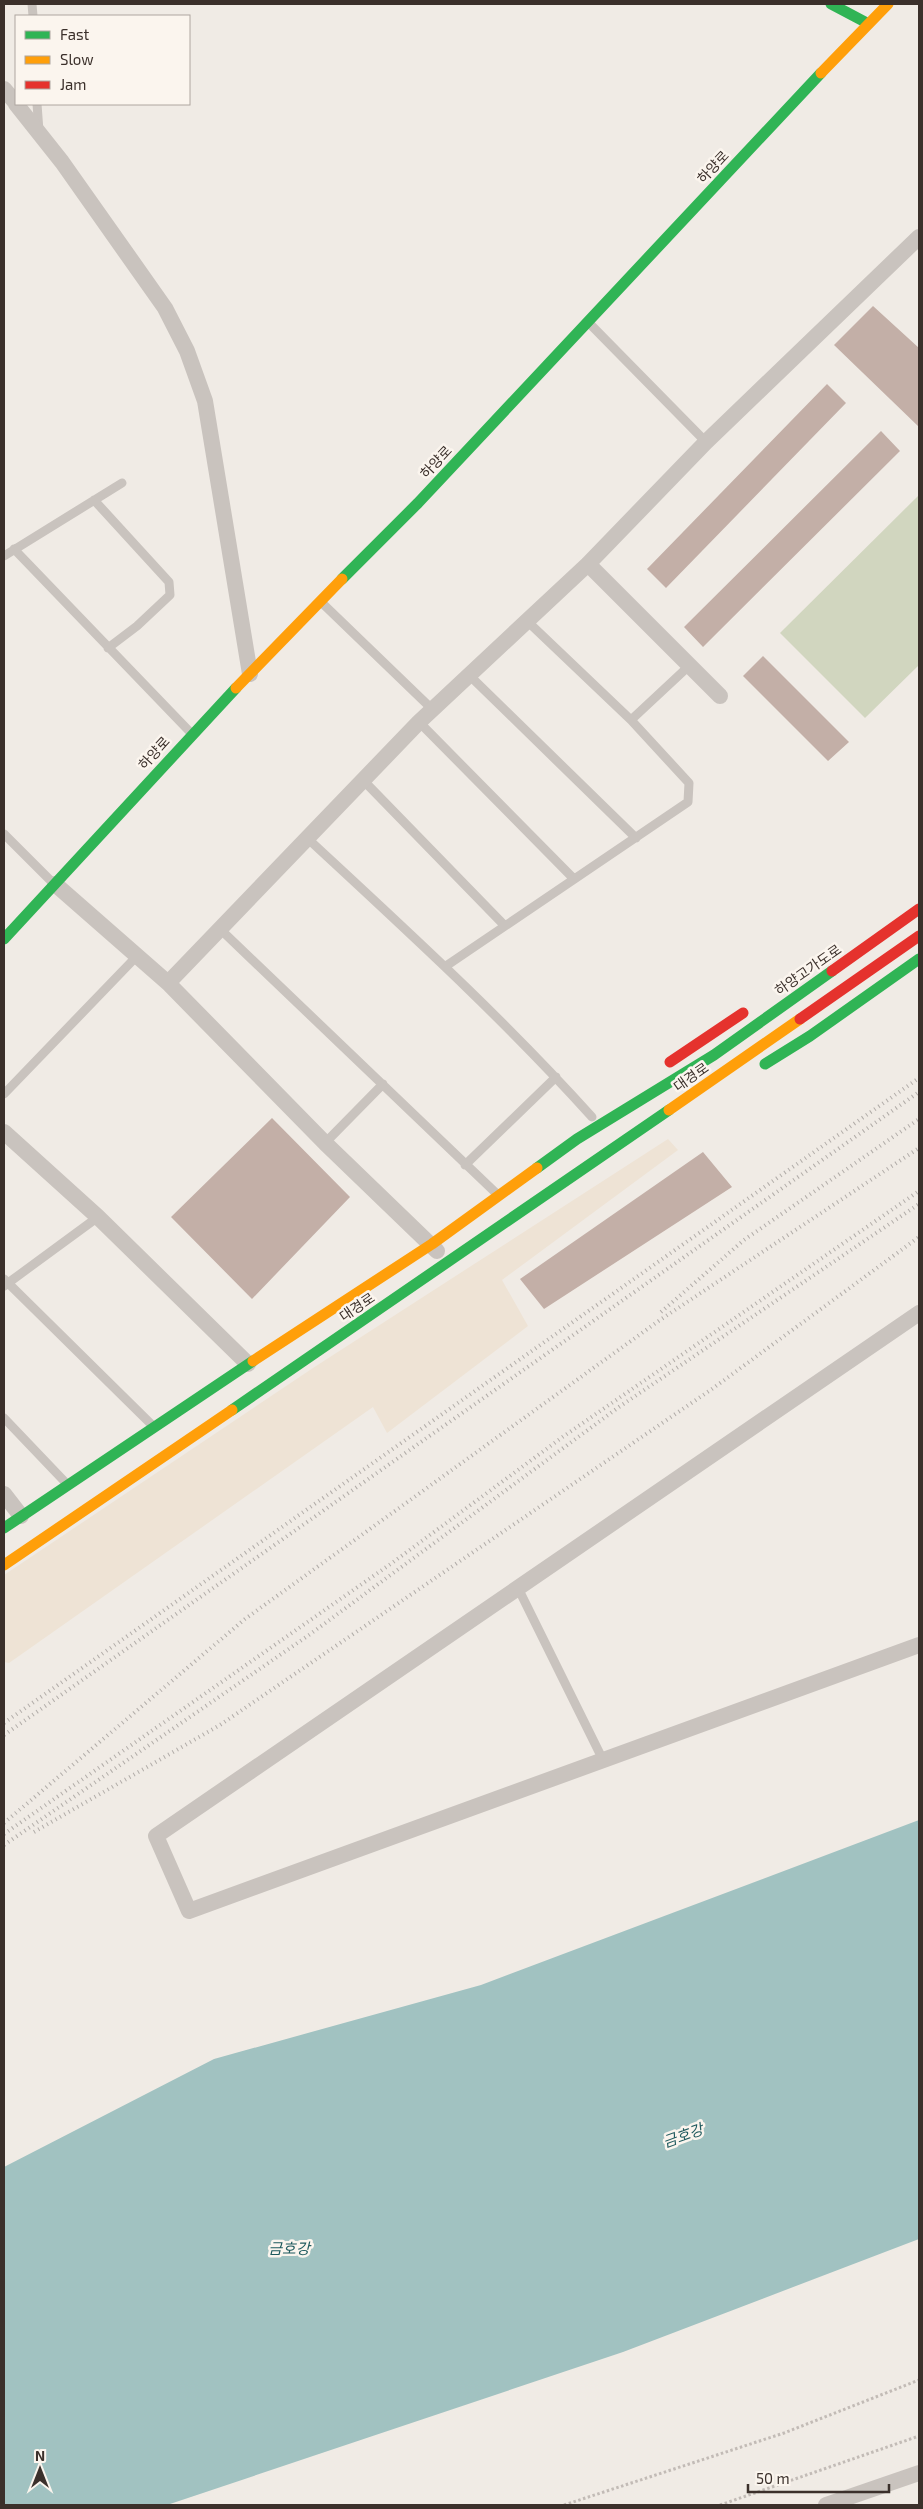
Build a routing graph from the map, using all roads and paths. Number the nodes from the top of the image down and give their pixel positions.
1 (831, 4) edge
2 (888, 4) edge
3 (867, 23) junction
4 (4, 89) edge
5 (15, 103) edge
6 (17, 105) edge
7 (37, 105) edge
8 (40, 133) junction
9 (919, 238) edge
10 (589, 322) junction
11 (706, 442) junction
12 (122, 483) dead end
13 (94, 500) junction
14 (14, 549) junction
15 (4, 556) edge
16 (588, 564) junction
17 (320, 601) junction
18 (526, 620) junction
19 (108, 648) junction
20 (690, 665) junction
21 (250, 674) junction
22 (470, 675) junction
23 (720, 696) dead end
24 (432, 710) junction
25 (631, 720) junction
26 (419, 722) junction
27 (192, 734) junction
28 (362, 779) junction
29 (4, 834) edge
30 (306, 837) junction
31 (636, 838) junction
32 (574, 879) junction
33 (55, 884) junction
34 (919, 909) edge
35 (505, 926) junction
36 (219, 928) junction
37 (919, 936) edge
38 (4, 939) edge
39 (137, 956) junction
40 (919, 960) edge
41 (446, 966) junction
42 (168, 983) junction
43 (751, 1007) dead end
44 (714, 1055) joint
45 (662, 1067) dead end
46 (758, 1068) dead end
47 (556, 1077) junction
48 (383, 1084) junction
49 (4, 1094) edge
50 (708, 1099) dead end
51 (596, 1114) joint
52 (658, 1118) junction
53 (4, 1132) edge
54 (577, 1139) junction
55 (325, 1143) junction
56 (465, 1166) junction
57 (498, 1196) junction
58 (98, 1217) junction
59 (432, 1244) junction
60 (447, 1264) junction
61 (5, 1283) edge
62 (919, 1313) edge
63 (248, 1364) junction
64 (4, 1418) edge
65 (154, 1426) junction
66 (69, 1486) junction
67 (4, 1494) edge
68 (21, 1516) junction
69 (4, 1528) edge
70 (4, 1565) edge
71 (518, 1588) junction
72 (919, 1645) edge
73 (603, 1760) junction
74 (919, 2380) edge
75 (919, 2436) edge
76 (919, 2472) edge
77 (564, 2505) edge
78 (720, 2505) edge
79 (826, 2505) edge

1 - 3 main road
2 - 3 main road, 하양로
3 - 10 main road, 하양로
4 - 5 street
6 - 8 street
7 - 8 lane
8 - 21 street
9 - 11 street
10 - 11 lane
10 - 17 main road, 하양로
11 - 16 street
12 - 13 lane
13 - 14 lane
13 - 19 lane
14 - 15 lane
14 - 19 lane
16 - 18 street
16 - 20 street
17 - 21 main road, 하양로
17 - 24 lane
18 - 22 street
18 - 25 lane
19 - 27 lane
20 - 23 street
20 - 25 lane
21 - 27 main road, 하양로
22 - 24 street
22 - 31 lane
24 - 26 street
25 - 31 lane
26 - 28 street
26 - 32 lane
27 - 33 main road, 하양로
28 - 30 street
28 - 35 lane
29 - 33 lane
30 - 36 street
30 - 41 lane
31 - 32 lane
32 - 35 lane
33 - 38 main road, 하양로
33 - 39 street
34 - 44 main road, 하양고가도로
35 - 41 lane
36 - 42 street
36 - 48 lane
37 - 52 main road, 대경로
39 - 42 street
39 - 49 lane
40 - 46 main road
41 - 47 lane
42 - 55 street
43 - 45 main road
44 - 54 main road, 대경로
47 - 51 lane
47 - 56 lane
48 - 55 lane
48 - 56 lane
50 - 52 main road
51 - 54 main road
52 - 60 main road, 대경로
53 - 58 street
54 - 57 main road, 대경로
55 - 59 street
56 - 57 lane
57 - 59 main road, 대경로
58 - 61 lane
58 - 63 street
59 - 60 street
59 - 63 main road, 대경로
60 - 70 main road, 대경로
61 - 65 lane
62 - 71 street
63 - 65 main road, 대경로
64 - 66 lane
65 - 66 main road, 대경로
66 - 68 main road, 대경로
67 - 68 street
68 - 69 main road, 대경로
71 - 73 lane
71 - 73 street
72 - 73 street
74 - 77 path
75 - 78 path
76 - 79 street

